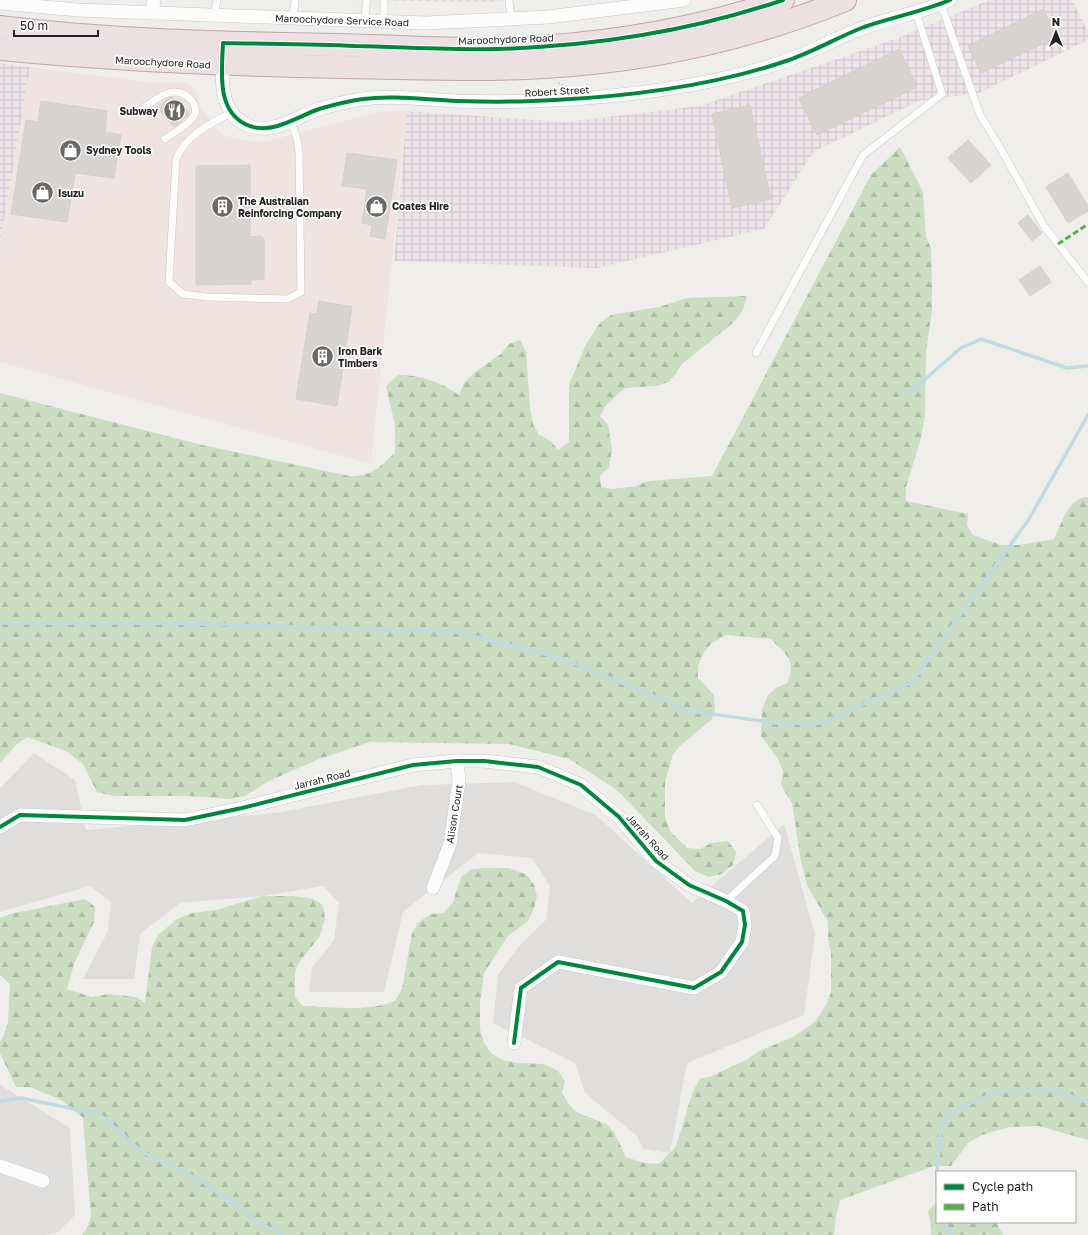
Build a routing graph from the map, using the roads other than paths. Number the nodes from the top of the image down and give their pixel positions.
1 (216, 0) edge
2 (295, 0) edge
3 (367, 0) edge
4 (384, 0) edge
5 (508, 0) edge
6 (684, 0) edge
7 (783, 0) edge
8 (845, 0) edge
9 (945, 2) edge
10 (0, 3) edge
11 (153, 6) edge
12 (916, 12) junction
13 (214, 16) junction
14 (293, 18) junction
15 (511, 19) junction
16 (364, 21) junction
17 (384, 22) junction
18 (0, 28) edge
19 (223, 43) junction
20 (0, 49) edge
21 (222, 64) junction
22 (142, 109) dead end
23 (231, 113) junction
24 (291, 121) junction
25 (165, 139) dead end
26 (1088, 282) edge
27 (756, 353) dead end
28 (457, 761) junction
29 (757, 805) dead end
30 (0, 828) edge
31 (433, 888) dead end
32 (726, 901) junction
33 (514, 1043) dead end
34 (0, 1166) edge
35 (43, 1181) dead end

1 - 13 lane
2 - 14 lane
3 - 16 lane
4 - 17 lane
5 - 15 lane
6 - 15 street, Maroochydore Service Road
7 - 19 highway, Maroochydore Road
8 - 21 highway, Maroochydore Road
9 - 12 street, Robert Street
9 - 26 lane
10 - 11 street, Maroochydore Service Road
11 - 13 street, Maroochydore Service Road
12 - 24 street, Robert Street
12 - 27 lane
13 - 14 street, Maroochydore Service Road
14 - 16 street, Maroochydore Service Road
15 - 17 street, Maroochydore Service Road
16 - 17 street, Maroochydore Service Road
18 - 19 highway, Maroochydore Road
19 - 21 street
20 - 21 highway, Maroochydore Road
21 - 23 street
22 - 25 lane
23 - 24 street, Robert Street
23 - 24 lane
28 - 30 street, Jarrah Road
28 - 31 street, Alison Court
28 - 32 street, Jarrah Road
29 - 32 lane
32 - 33 street, Jarrah Road
34 - 35 street

